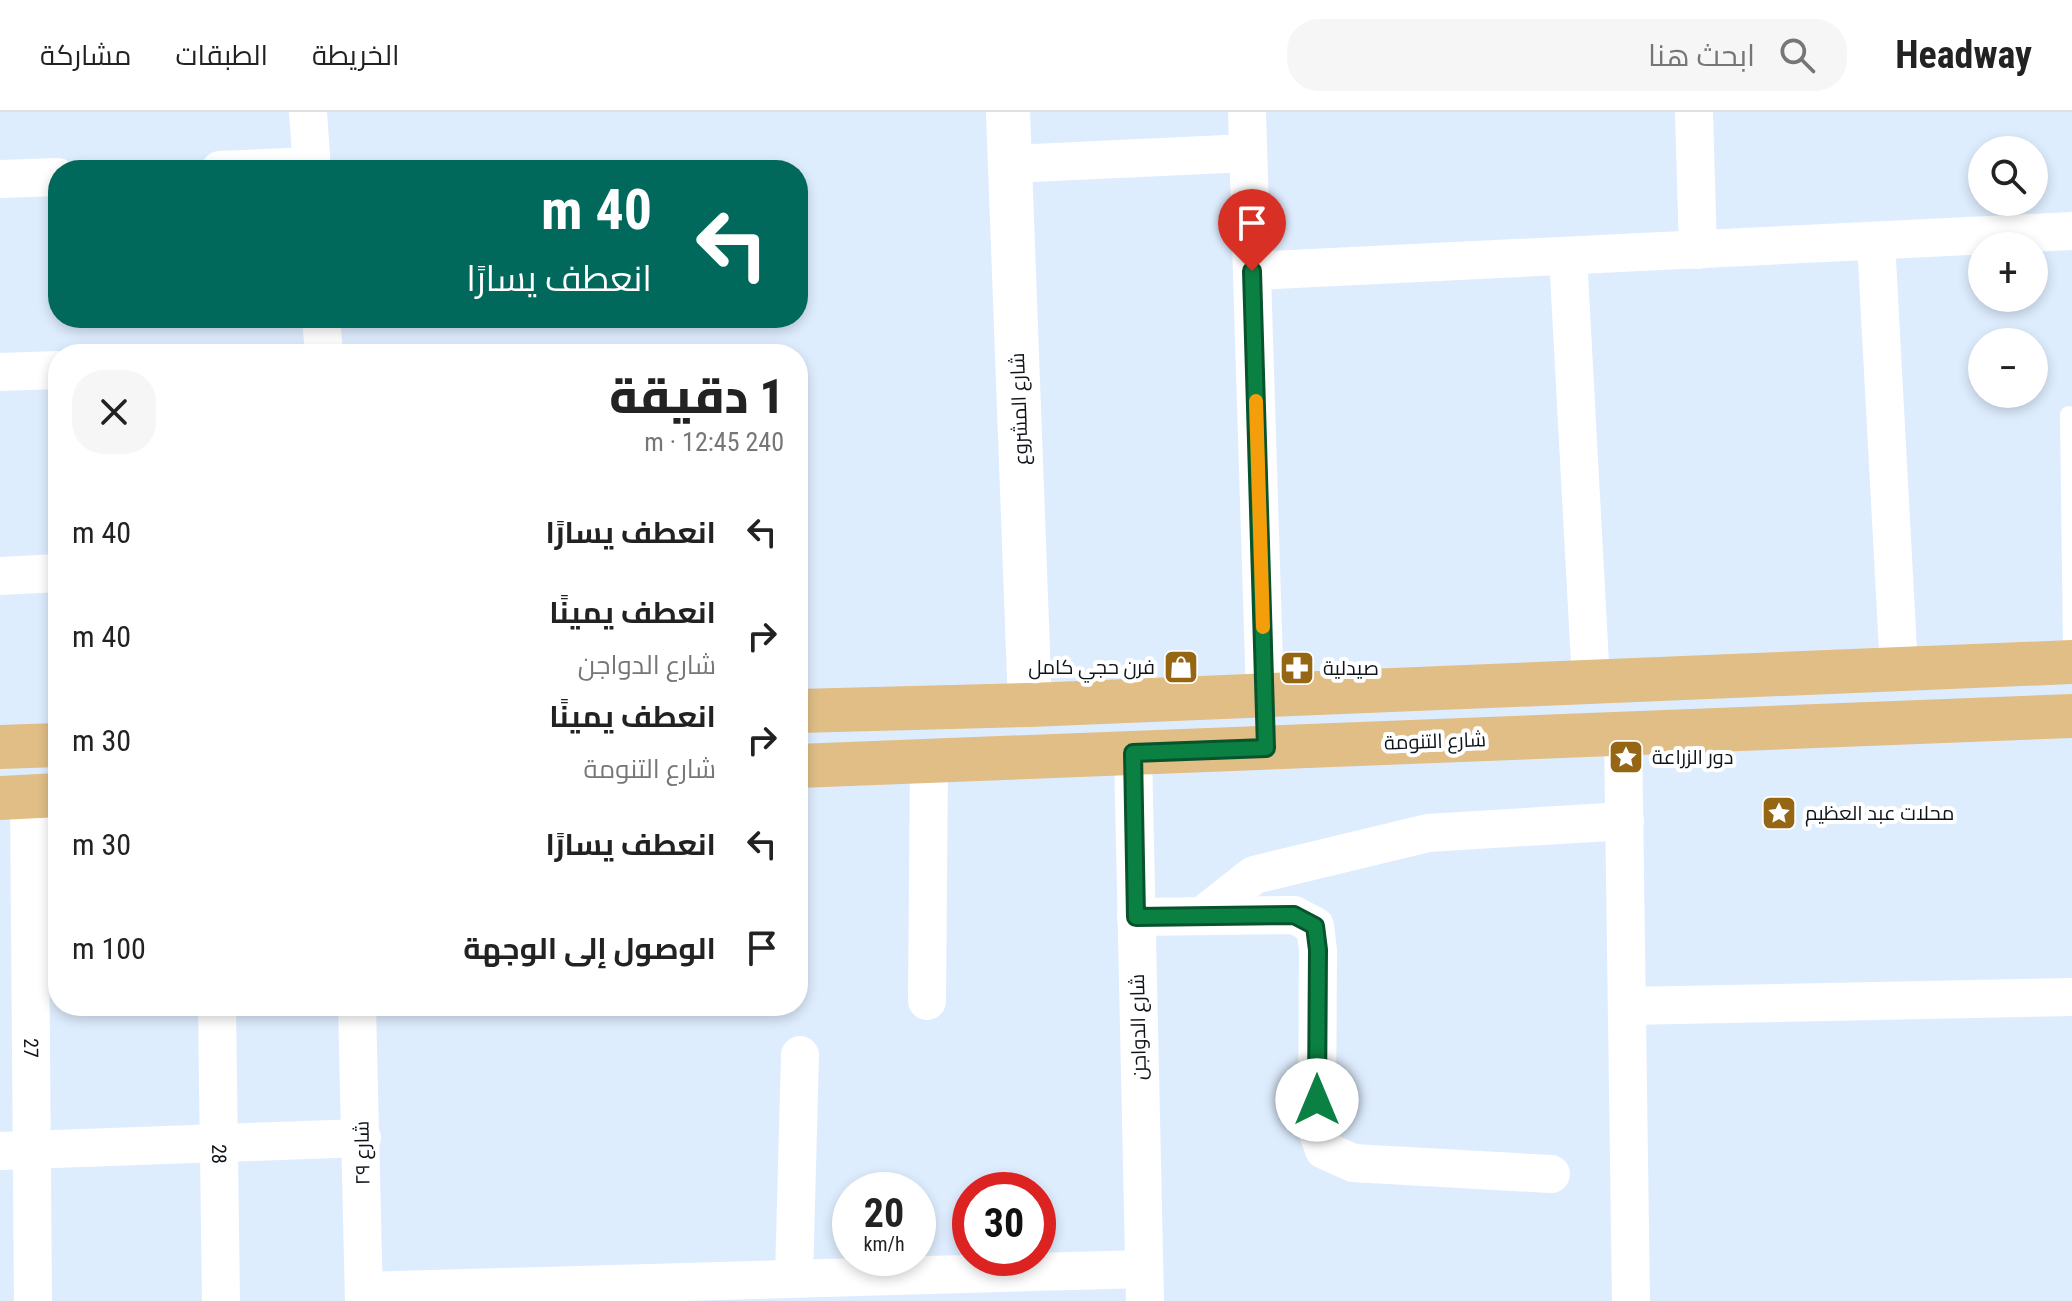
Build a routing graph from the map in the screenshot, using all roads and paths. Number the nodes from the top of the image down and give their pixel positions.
1 (308, 112) edge
2 (1008, 112) edge
3 (1247, 112) edge
4 (1694, 112) edge
5 (1248, 153) junction
6 (311, 160) edge
7 (1010, 164) junction
8 (48, 177) edge
9 (0, 179) edge
10 (2072, 231) edge
11 (1876, 241) junction
12 (1698, 250) junction
13 (1568, 256) junction
14 (1252, 271) junction
15 (48, 370) edge
16 (0, 372) edge
17 (2069, 415) dead end
18 (48, 574) edge
19 (0, 576) edge
20 (2072, 650) edge
21 (2072, 662) edge
22 (1899, 669) junction
23 (1591, 682) junction
24 (1265, 696) junction
25 (1030, 705) junction
26 (808, 711) edge
27 (2072, 716) edge
28 (1623, 734) junction
29 (48, 745) edge
30 (0, 747) edge
31 (1266, 748) junction
32 (1133, 753) junction
33 (929, 761) junction
34 (808, 766) edge
35 (29, 796) edge
36 (1625, 821) junction
37 (1202, 916) junction
38 (1136, 917) junction
39 (2072, 997) edge
40 (927, 1001) dead end
41 (1627, 1006) junction
42 (217, 1016) edge
43 (357, 1016) edge
44 (800, 1055) dead end
45 (362, 1138) junction
46 (220, 1143) junction
47 (17, 1151) edge
48 (1551, 1174) dead end
49 (794, 1278) junction
50 (1144, 1285) edge
51 (364, 1296) edge
52 (33, 1301) edge
53 (221, 1301) edge
54 (1631, 1301) edge

1 - 6 street
2 - 7 main road, شارع المشروع
3 - 5 street
4 - 12 street
5 - 7 street
5 - 14 street
7 - 25 main road, شارع المشروع
8 - 9 street
10 - 11 street
11 - 12 street
11 - 22 street
12 - 13 street
13 - 14 street
13 - 23 street
14 - 24 street
15 - 16 street
17 - 20 lane
18 - 19 street
21 - 22 main road
22 - 23 main road
23 - 24 main road
24 - 25 main road
24 - 31 main road
25 - 26 main road
27 - 28 main road, شارع التنومة
28 - 31 main road, شارع التنومة
28 - 36 street
29 - 30 main road
31 - 32 main road, شارع التنومة
32 - 33 main road, شارع التنومة
32 - 38 street, شارع الدواجن
33 - 34 main road, شارع التنومة
33 - 40 street
35 - 47 street, 27
36 - 37 street
36 - 41 street
37 - 38 street
37 - 48 street
38 - 50 street, شارع الدواجن
39 - 41 street
41 - 54 street
42 - 46 street, 28
43 - 45 street, شارع ٢٩
44 - 49 street
45 - 46 street
45 - 51 street, شارع ٢٩
46 - 47 street
46 - 53 street, 28
47 - 52 street, 27
49 - 50 street
49 - 51 street

